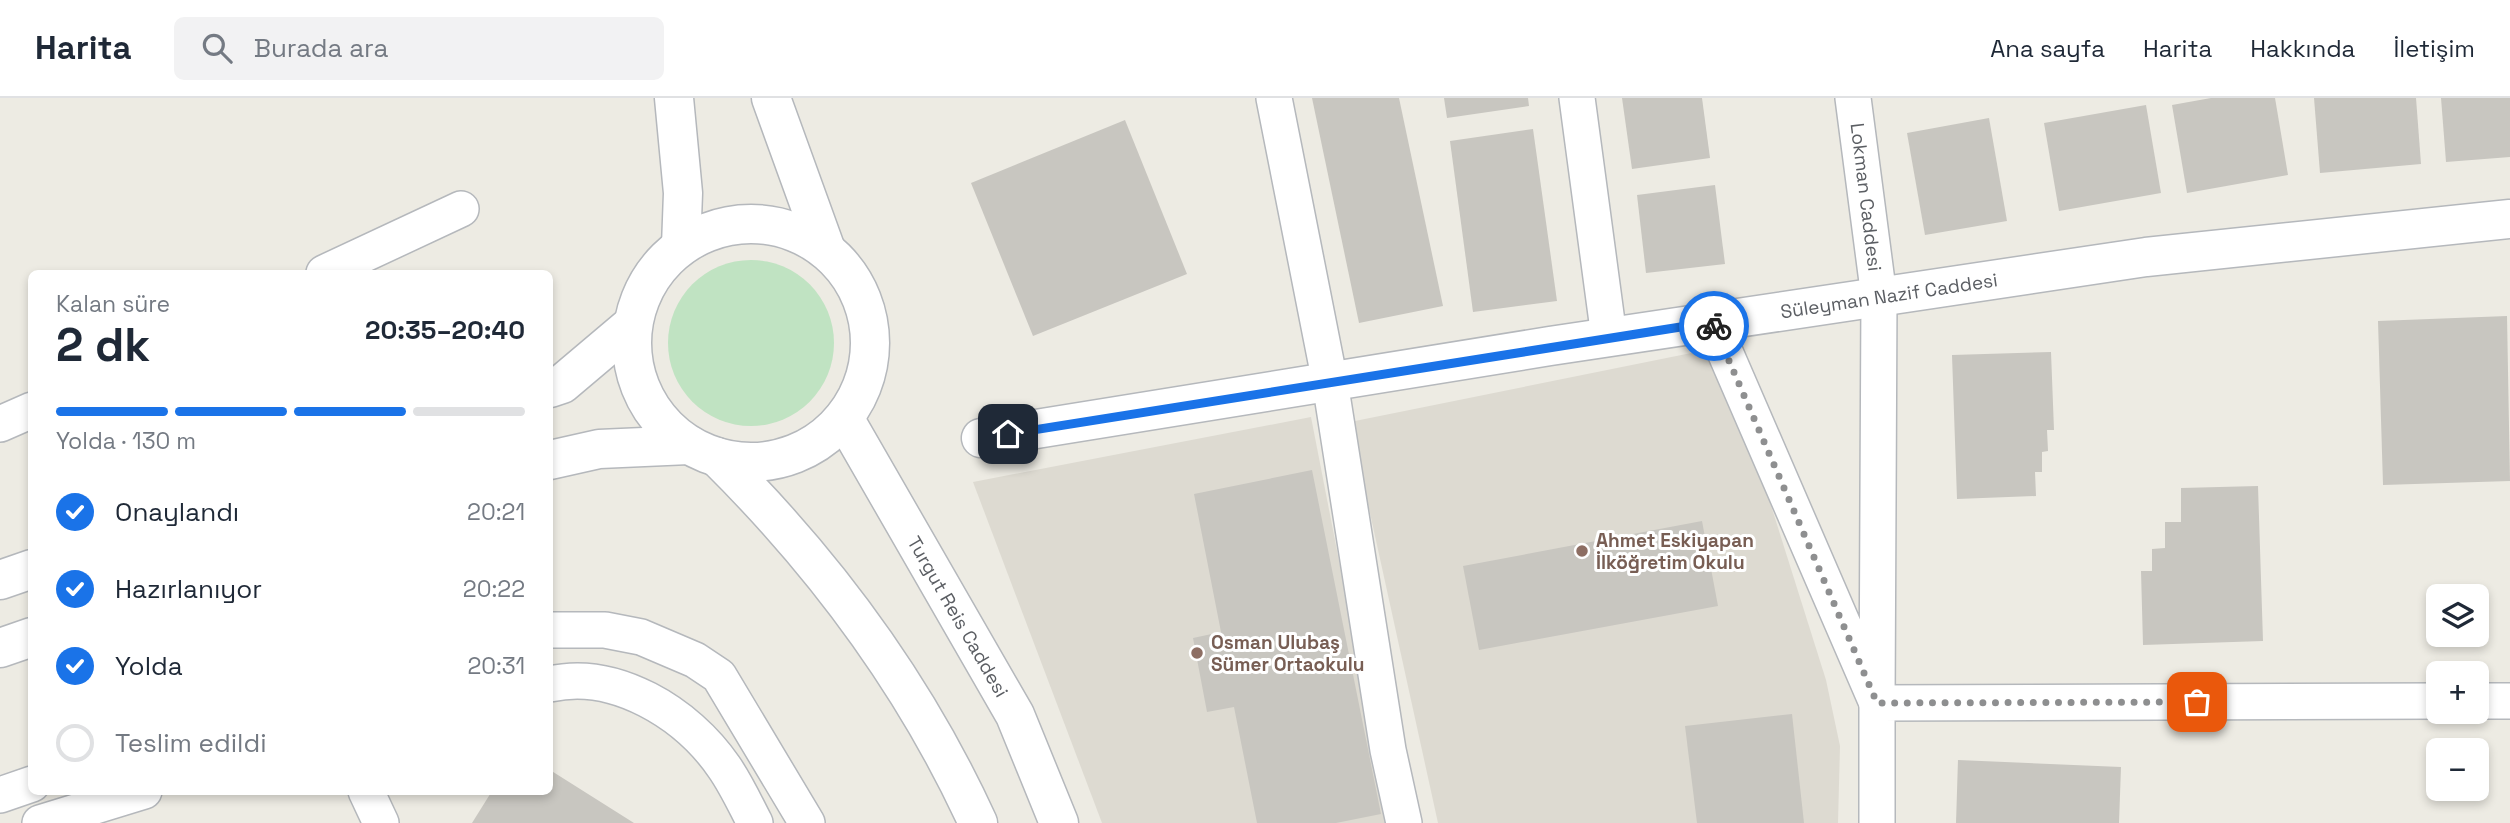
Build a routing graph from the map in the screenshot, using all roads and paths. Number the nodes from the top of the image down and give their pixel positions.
1 (674, 98) edge
2 (771, 98) edge
3 (1274, 98) edge
4 (1577, 98) edge
5 (1853, 98) edge
6 (461, 209) dead end
7 (2510, 219) edge
8 (681, 246) junction
9 (826, 250) junction
10 (330, 270) edge
11 (1879, 297) junction
12 (1712, 322) junction
13 (634, 324) junction
14 (1609, 337) junction
15 (1330, 382) junction
16 (553, 387) edge
17 (844, 418) junction
18 (981, 438) dead end
19 (703, 451) junction
20 (553, 459) edge
21 (28, 570) edge
22 (0, 580) edge
23 (553, 630) edge
24 (28, 638) edge
25 (0, 648) edge
26 (553, 683) edge
27 (2426, 701) edge
28 (2489, 701) edge
29 (2510, 701) edge
30 (1877, 703) junction
31 (28, 785) edge
32 (0, 795) edge
33 (131, 795) edge
34 (368, 795) edge
35 (40, 823) edge
36 (381, 823) edge
37 (755, 823) edge
38 (807, 823) edge
39 (978, 823) edge
40 (1059, 823) edge
41 (1404, 823) edge
42 (1877, 823) edge

1 - 8 street
2 - 9 street
3 - 15 street
4 - 14 street
5 - 11 street, Lokman Caddesi
6 - 10 street
7 - 11 street, Süleyman Nazif Caddesi
8 - 9 street
8 - 13 street
9 - 17 street
11 - 12 street, Süleyman Nazif Caddesi
11 - 30 street, Lokman Caddesi
12 - 14 street, Süleyman Nazif Caddesi
12 - 30 street
13 - 16 street
13 - 19 street
14 - 15 street, Süleyman Nazif Caddesi
15 - 18 street, Süleyman Nazif Caddesi
15 - 41 street
17 - 19 street
17 - 40 street, Turgut Reis Caddesi
19 - 20 street
19 - 39 street
21 - 22 street
23 - 38 street
24 - 25 street
26 - 37 street
27 - 30 street
28 - 29 street
30 - 42 street, Lokman Caddesi
31 - 32 street
33 - 35 street
34 - 36 street

